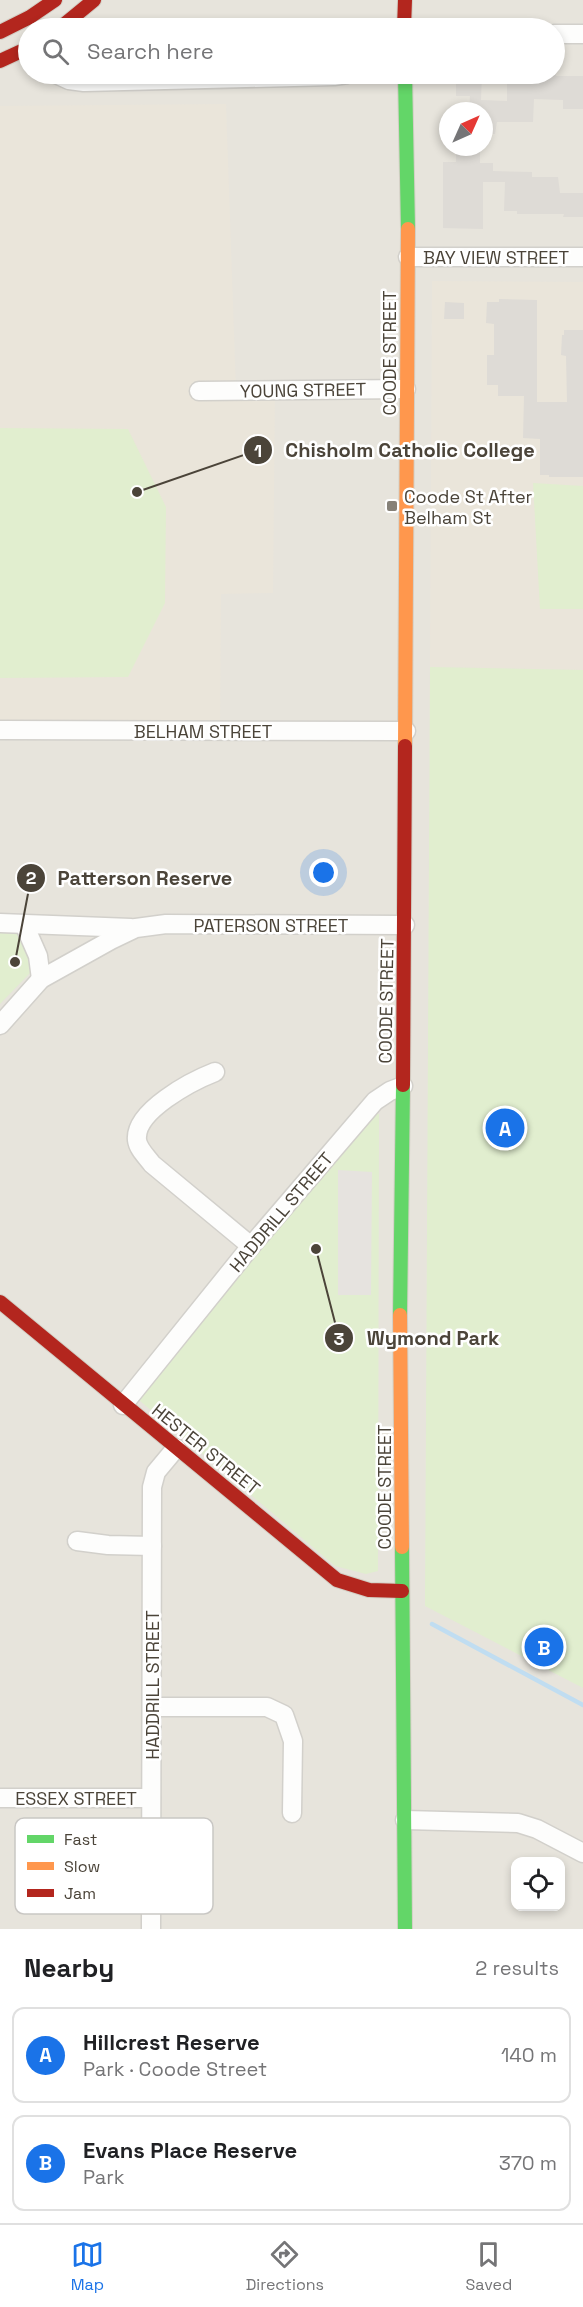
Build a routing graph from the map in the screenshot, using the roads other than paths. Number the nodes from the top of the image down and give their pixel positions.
1 (55, 0) edge
2 (94, 0) edge
3 (405, 0) edge
4 (35, 18) edge
5 (72, 18) edge
6 (404, 18) edge
7 (18, 26) edge
8 (0, 32) edge
9 (565, 34) edge
10 (583, 34) edge
11 (18, 53) edge
12 (0, 61) edge
13 (405, 84) edge
14 (408, 257) junction
15 (583, 257) edge
16 (406, 389) junction
17 (199, 391) dead end
18 (0, 730) edge
19 (406, 731) junction
20 (0, 923) edge
21 (24, 924) junction
22 (405, 926) junction
23 (136, 928) junction
24 (42, 979) junction
25 (0, 1025) edge
26 (215, 1072) dead end
27 (403, 1086) junction
28 (251, 1246) junction
29 (0, 1302) edge
30 (123, 1405) junction
31 (176, 1448) junction
32 (77, 1541) dead end
33 (152, 1546) junction
34 (402, 1591) junction
35 (152, 1707) junction
36 (0, 1798) edge
37 (151, 1798) junction
38 (292, 1812) dead end
39 (151, 1818) edge
40 (405, 1821) junction
41 (583, 1853) edge
42 (405, 1929) edge

1 - 4 main road
2 - 5 main road
3 - 6 main road
7 - 8 main road
9 - 10 street
11 - 12 main road
13 - 14 main road, COODE STREET
14 - 15 street, BAY VIEW STREET
14 - 16 main road, COODE STREET
16 - 17 street, YOUNG STREET
16 - 19 main road, COODE STREET
18 - 19 street, BELHAM STREET
19 - 22 main road, COODE STREET
20 - 21 street, PATERSON STREET
21 - 23 street, PATERSON STREET
21 - 24 street
22 - 23 street, PATERSON STREET
22 - 27 main road, COODE STREET
23 - 24 street, PATERSON STREET
24 - 25 street, PATERSON STREET
26 - 28 street
27 - 28 street, HADDRILL STREET
27 - 34 main road, COODE STREET
28 - 30 street, HADDRILL STREET
29 - 30 main road, HESTER STREET
30 - 31 main road, HESTER STREET
31 - 33 street, HADDRILL STREET
31 - 34 main road, HESTER STREET
32 - 33 street
33 - 35 street, HADDRILL STREET
34 - 40 main road, COODE STREET
35 - 37 street, HADDRILL STREET
35 - 38 street
36 - 37 street, ESSEX STREET
37 - 39 street, HADDRILL STREET
40 - 41 street
40 - 42 main road, COODE STREET

